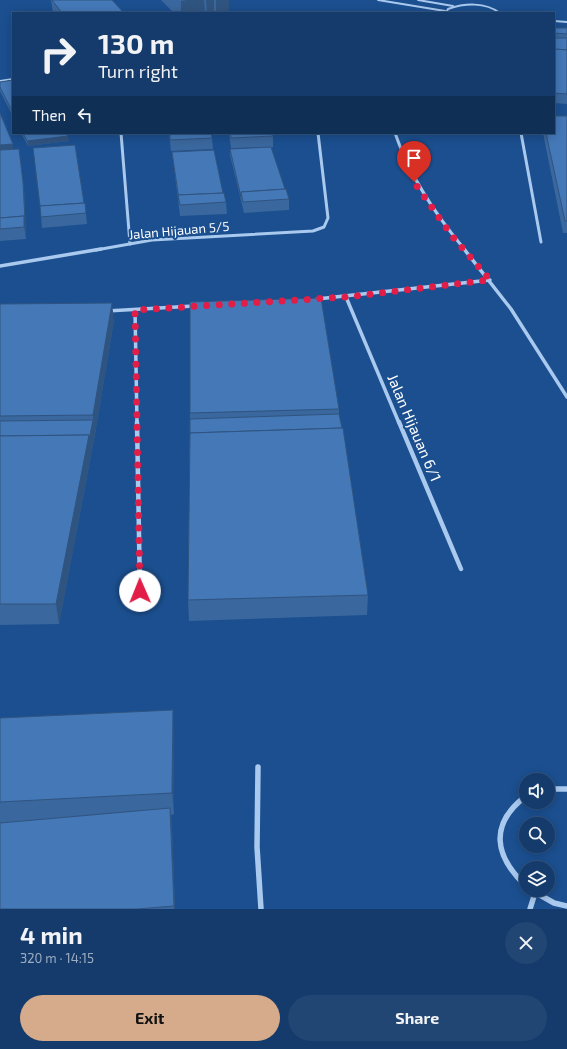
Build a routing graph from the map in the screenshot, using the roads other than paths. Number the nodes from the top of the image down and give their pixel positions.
1 (378, 0) edge
2 (418, 0) edge
3 (454, 7) junction
4 (446, 12) edge
5 (499, 12) edge
6 (555, 21) edge
7 (567, 22) edge
8 (12, 79) edge
9 (0, 81) edge
10 (121, 134) edge
11 (318, 134) edge
12 (395, 134) edge
13 (521, 134) edge
14 (541, 242) dead end
15 (130, 244) junction
16 (0, 266) edge
17 (490, 280) junction
18 (346, 297) junction
19 (315, 299) edge
20 (198, 306) edge
21 (135, 310) junction
22 (103, 311) edge
23 (567, 397) edge
24 (461, 569) dead end
25 (140, 591) dead end
26 (258, 767) dead end
27 (555, 789) edge
28 (567, 789) edge
29 (519, 800) edge
30 (519, 881) edge
31 (532, 897) edge
32 (543, 897) edge
33 (567, 906) edge
34 (261, 909) edge
35 (530, 909) edge

1 - 4 street
2 - 3 street
3 - 4 street
3 - 5 street
6 - 7 street
8 - 9 street
10 - 15 street
11 - 15 street, Jalan Hijauan 5/5
12 - 17 street
13 - 14 street
15 - 16 street, Jalan Hijauan 5/5
17 - 18 street
17 - 23 street
18 - 19 street
18 - 24 street, Jalan Hijauan 6/1
20 - 21 street
21 - 22 street
21 - 25 street
26 - 34 street
27 - 28 street
29 - 30 street
31 - 35 street
32 - 33 street

